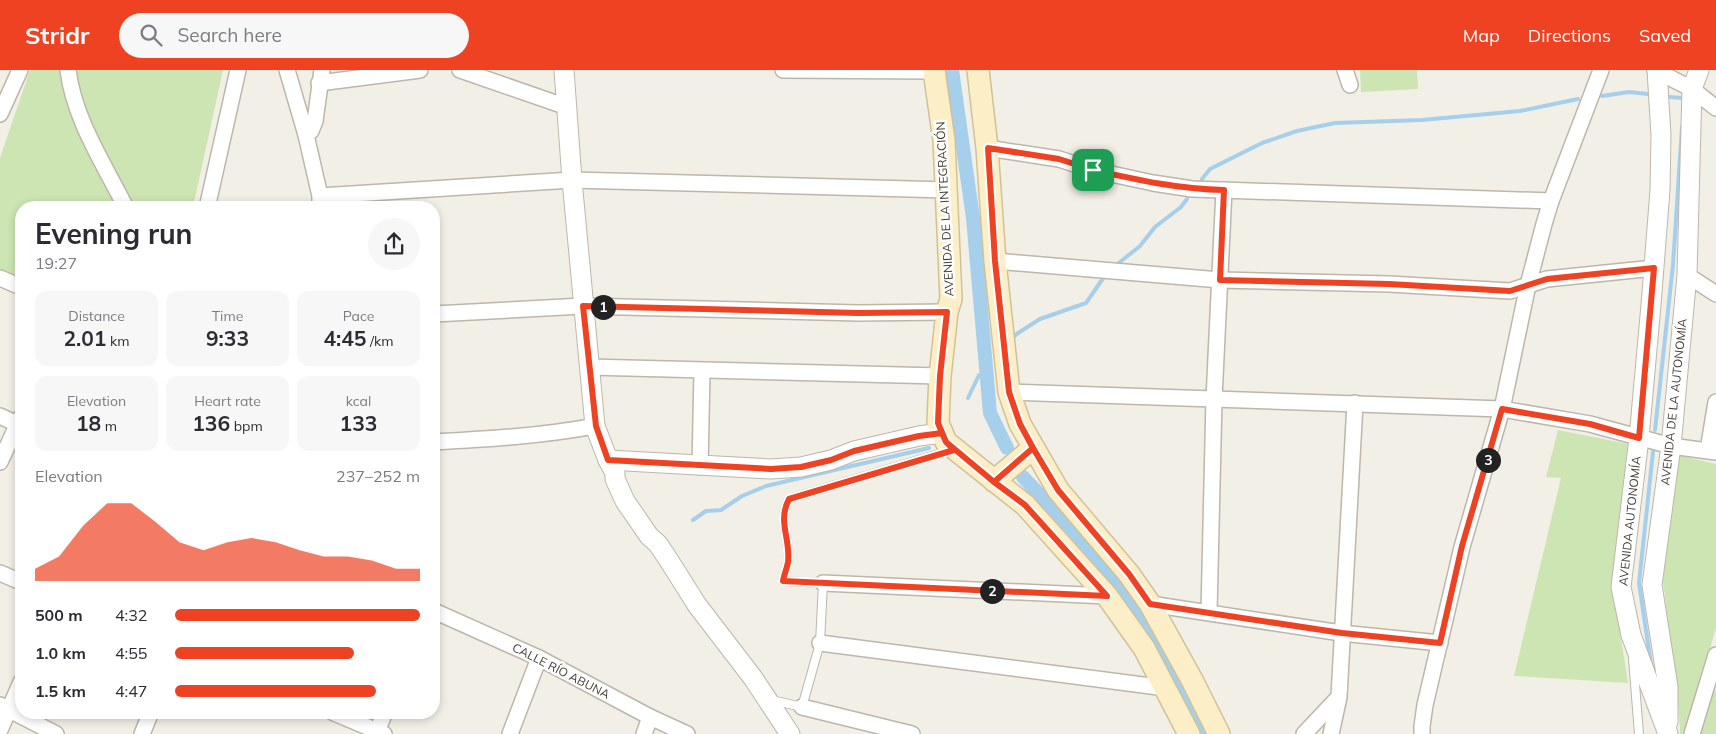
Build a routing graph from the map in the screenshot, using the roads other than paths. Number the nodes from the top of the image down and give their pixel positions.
1 (20, 70) edge
2 (68, 70) edge
3 (238, 70) edge
4 (287, 70) edge
5 (420, 70) edge
6 (460, 70) edge
7 (564, 70) edge
8 (783, 70) edge
9 (934, 70) edge
10 (978, 70) edge
11 (1345, 70) edge
12 (1601, 70) edge
13 (1699, 70) edge
14 (1657, 71) edge
15 (321, 76) edge
16 (1350, 85) dead end
17 (1692, 89) junction
18 (567, 106) junction
19 (1716, 108) edge
20 (0, 114) edge
21 (306, 135) junction
22 (988, 148) junction
23 (572, 180) junction
24 (947, 190) junction
25 (1224, 190) junction
26 (122, 201) edge
27 (209, 201) edge
28 (320, 201) edge
29 (331, 201) edge
30 (1551, 201) junction
31 (995, 261) junction
32 (1654, 268) junction
33 (1687, 275) junction
34 (0, 278) edge
35 (1220, 280) junction
36 (15, 284) edge
37 (1528, 286) junction
38 (1716, 294) edge
39 (583, 306) junction
40 (947, 312) junction
41 (440, 314) edge
42 (590, 367) junction
43 (702, 371) junction
44 (940, 376) junction
45 (1009, 392) junction
46 (1214, 399) junction
47 (1716, 402) edge
48 (1355, 403) junction
49 (1502, 409) junction
50 (0, 416) edge
51 (15, 420) edge
52 (596, 426) junction
53 (15, 432) edge
54 (1639, 438) junction
55 (948, 441) junction
56 (440, 442) edge
57 (1671, 446) junction
58 (1033, 448) junction
59 (1712, 451) edge
60 (608, 460) junction
61 (0, 462) edge
62 (700, 466) junction
63 (994, 482) junction
64 (0, 573) edge
65 (15, 579) edge
66 (823, 583) junction
67 (1107, 596) junction
68 (1150, 604) junction
69 (1209, 612) junction
70 (440, 613) edge
71 (1342, 633) junction
72 (1630, 634) junction
73 (820, 643) junction
74 (1440, 643) junction
75 (1716, 656) edge
76 (539, 658) junction
77 (1711, 685) edge
78 (1166, 688) junction
79 (15, 692) edge
80 (1339, 697) junction
81 (767, 699) junction
82 (5, 708) edge
83 (802, 708) junction
84 (27, 719) edge
85 (148, 719) edge
86 (348, 719) edge
87 (383, 719) edge
88 (656, 724) edge
89 (0, 730) edge
90 (379, 733) edge
91 (56, 734) edge
92 (142, 734) edge
93 (510, 734) edge
94 (644, 734) edge
95 (687, 734) edge
96 (790, 734) edge
97 (912, 734) edge
98 (1189, 734) edge
99 (1219, 734) edge
100 (1304, 734) edge
101 (1331, 734) edge
102 (1422, 734) edge
103 (1639, 734) edge
104 (1668, 734) edge
105 (1692, 734) edge

1 - 20 street
2 - 26 street
3 - 27 street
4 - 21 street
5 - 15 street
6 - 18 street
7 - 18 street
8 - 9 street
9 - 24 main road, AVENIDA DE LA INTEGRACIÓN
10 - 22 main road
11 - 16 street
12 - 30 street
13 - 17 street, AVENIDA DE LA AUTONOMÍA
14 - 17 street
14 - 32 street
15 - 21 street
17 - 19 street
17 - 33 street, AVENIDA DE LA AUTONOMÍA
18 - 23 street
21 - 28 street
22 - 25 street
22 - 31 main road
23 - 24 street
23 - 29 street
23 - 39 street
24 - 40 main road, AVENIDA DE LA INTEGRACIÓN
25 - 30 street
25 - 35 street
30 - 37 street
31 - 35 street
31 - 45 main road
32 - 37 street
32 - 54 street
33 - 38 street
33 - 57 street, AVENIDA DE LA AUTONOMÍA
34 - 36 street
35 - 37 street
35 - 46 street
37 - 49 street
39 - 40 street
39 - 41 street
39 - 42 street
40 - 44 main road, AVENIDA DE LA INTEGRACIÓN
42 - 43 street
42 - 52 street
43 - 44 street
43 - 62 street
44 - 55 main road, AVENIDA DE LA INTEGRACIÓN
45 - 46 street
45 - 58 main road
46 - 48 street
46 - 69 street
47 - 59 street
48 - 49 street
48 - 71 street
49 - 54 street
49 - 74 street
50 - 51 street
52 - 56 street
52 - 60 street
53 - 61 street
54 - 57 street
54 - 72 street, AVENIDA AUTONOMÍA
55 - 62 street
55 - 63 main road
55 - 66 lane
57 - 59 street
57 - 104 street, AVENIDA DE LA AUTONOMÍA
58 - 63 main road
58 - 68 main road
60 - 62 street
60 - 81 street
63 - 67 main road
64 - 65 street
66 - 67 street
66 - 73 lane
67 - 78 main road
68 - 69 street
68 - 99 main road
69 - 71 street
70 - 76 street, CALLE RÍO ABUNA
71 - 74 street
71 - 80 street
72 - 103 lane, AVENIDA AUTONOMÍA
72 - 104 street, AVENIDA AUTONOMÍA
73 - 78 street
73 - 83 lane
74 - 102 street
75 - 77 street
76 - 88 street, CALLE RÍO ABUNA
76 - 93 street
77 - 105 street
78 - 98 main road
79 - 82 street
80 - 100 street
80 - 101 street
81 - 83 lane
81 - 96 street
82 - 89 street
83 - 97 street
84 - 91 street
85 - 92 street
86 - 90 street
87 - 90 street
88 - 94 street
88 - 95 street, CALLE RÍO ABUNA

